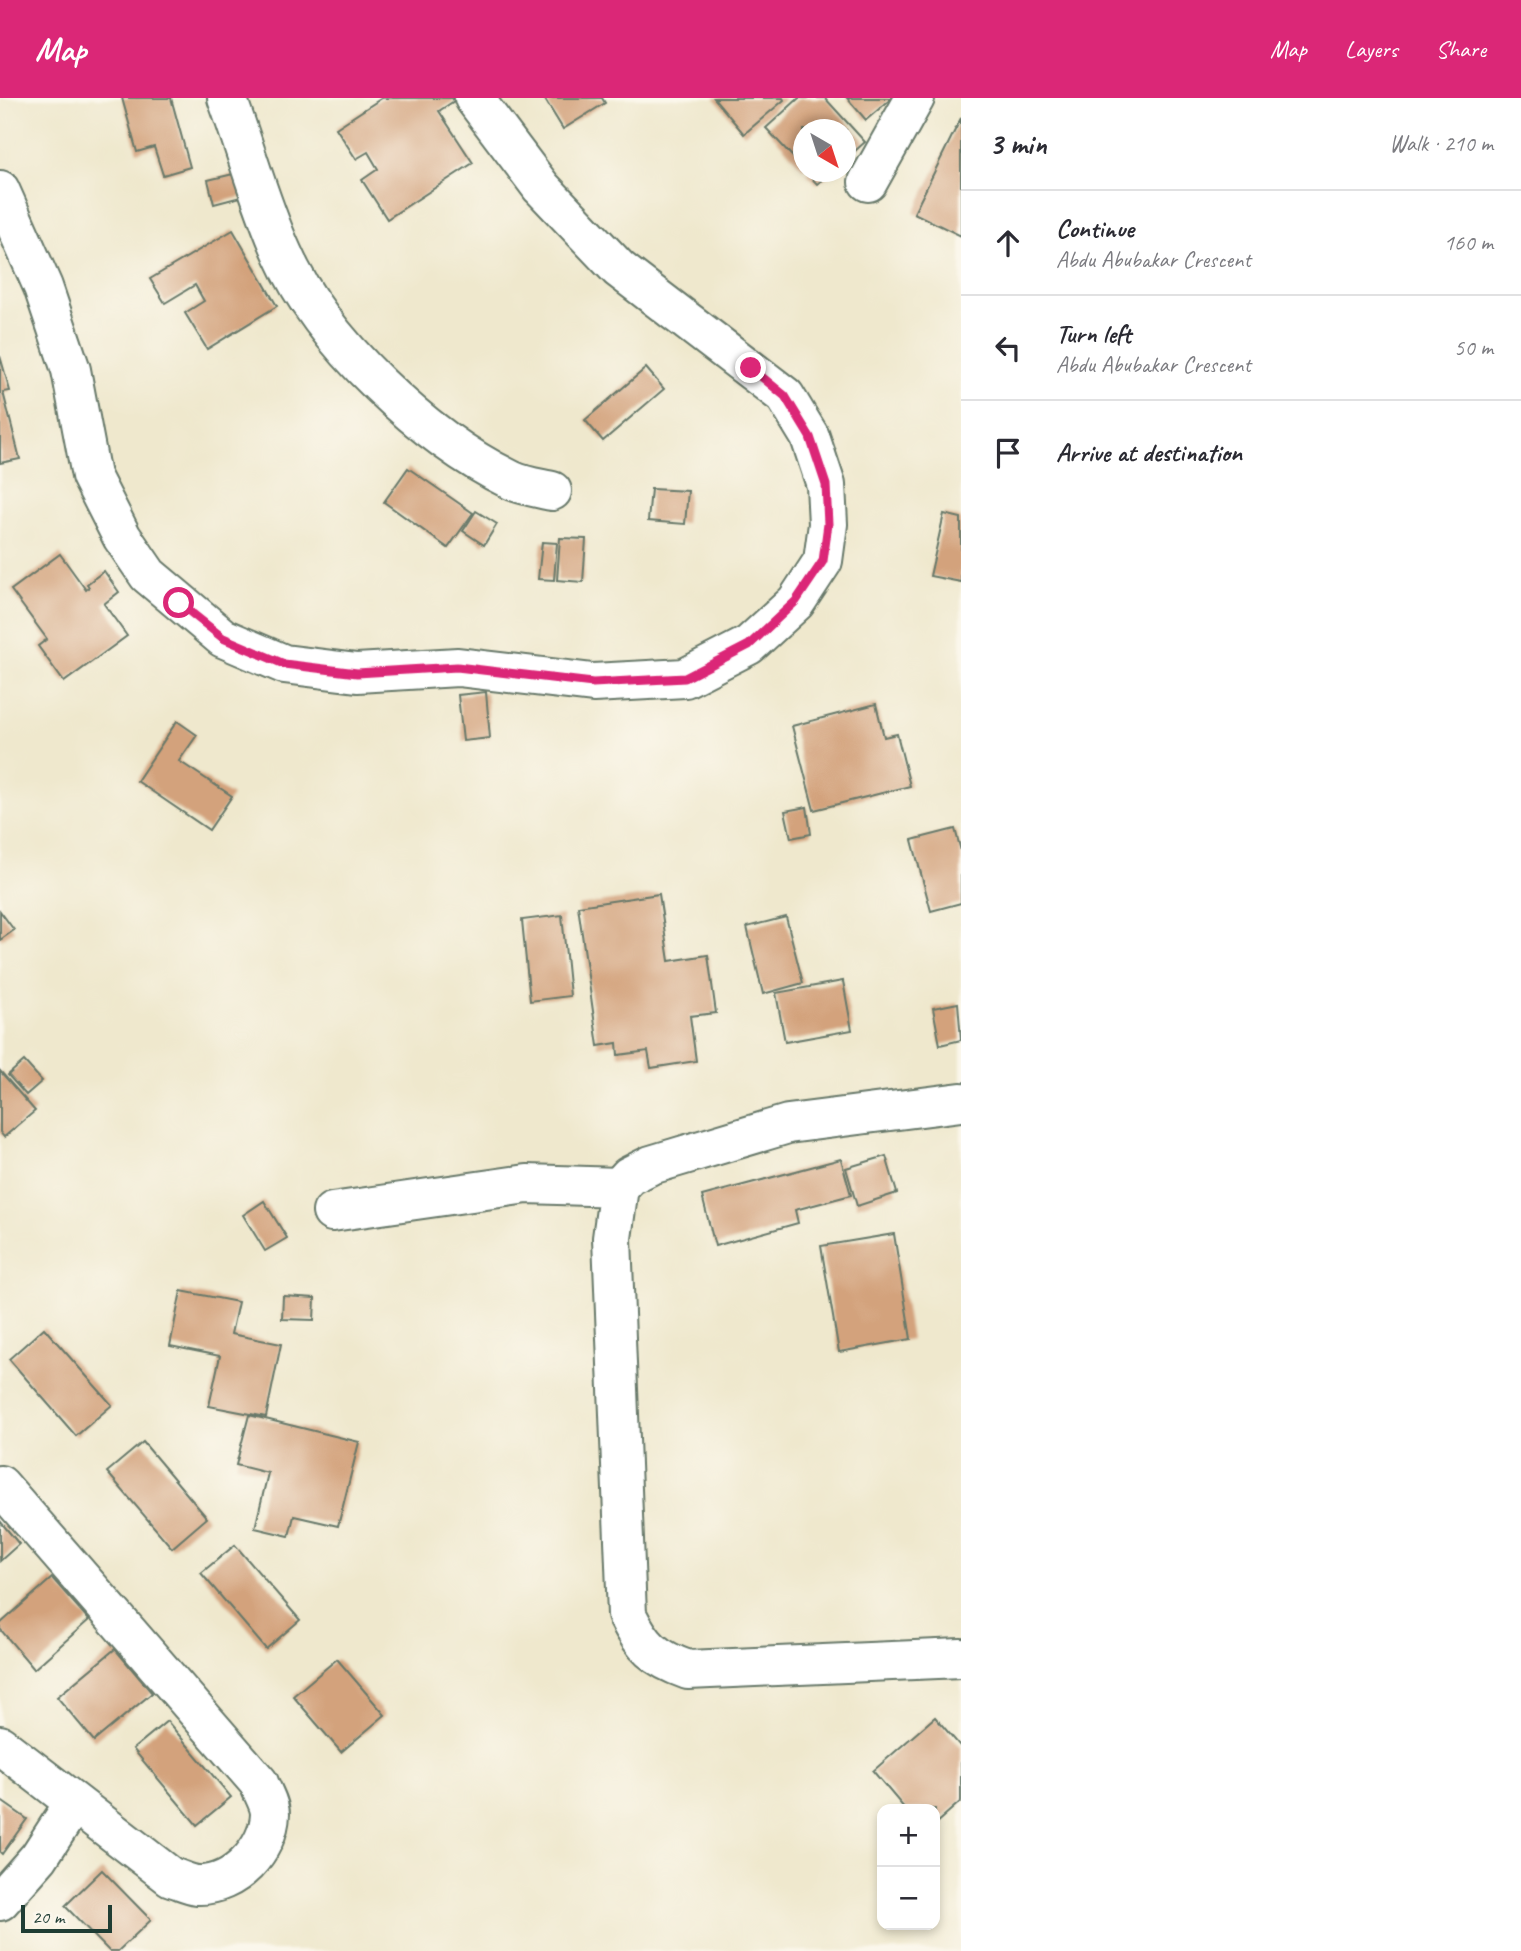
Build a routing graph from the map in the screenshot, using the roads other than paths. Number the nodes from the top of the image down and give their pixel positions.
1 (227, 98) edge
2 (474, 98) edge
3 (915, 98) edge
4 (868, 182) dead end
5 (0, 190) edge
6 (552, 491) dead end
7 (961, 1102) edge
8 (619, 1187) junction
9 (332, 1212) dead end
10 (0, 1485) edge
11 (961, 1658) edge
12 (0, 1745) edge
13 (74, 1803) junction
14 (0, 1901) edge

1 - 6 street
2 - 5 street
3 - 4 street
7 - 8 street
8 - 9 street
8 - 11 street
10 - 13 street
12 - 13 street
13 - 14 street

